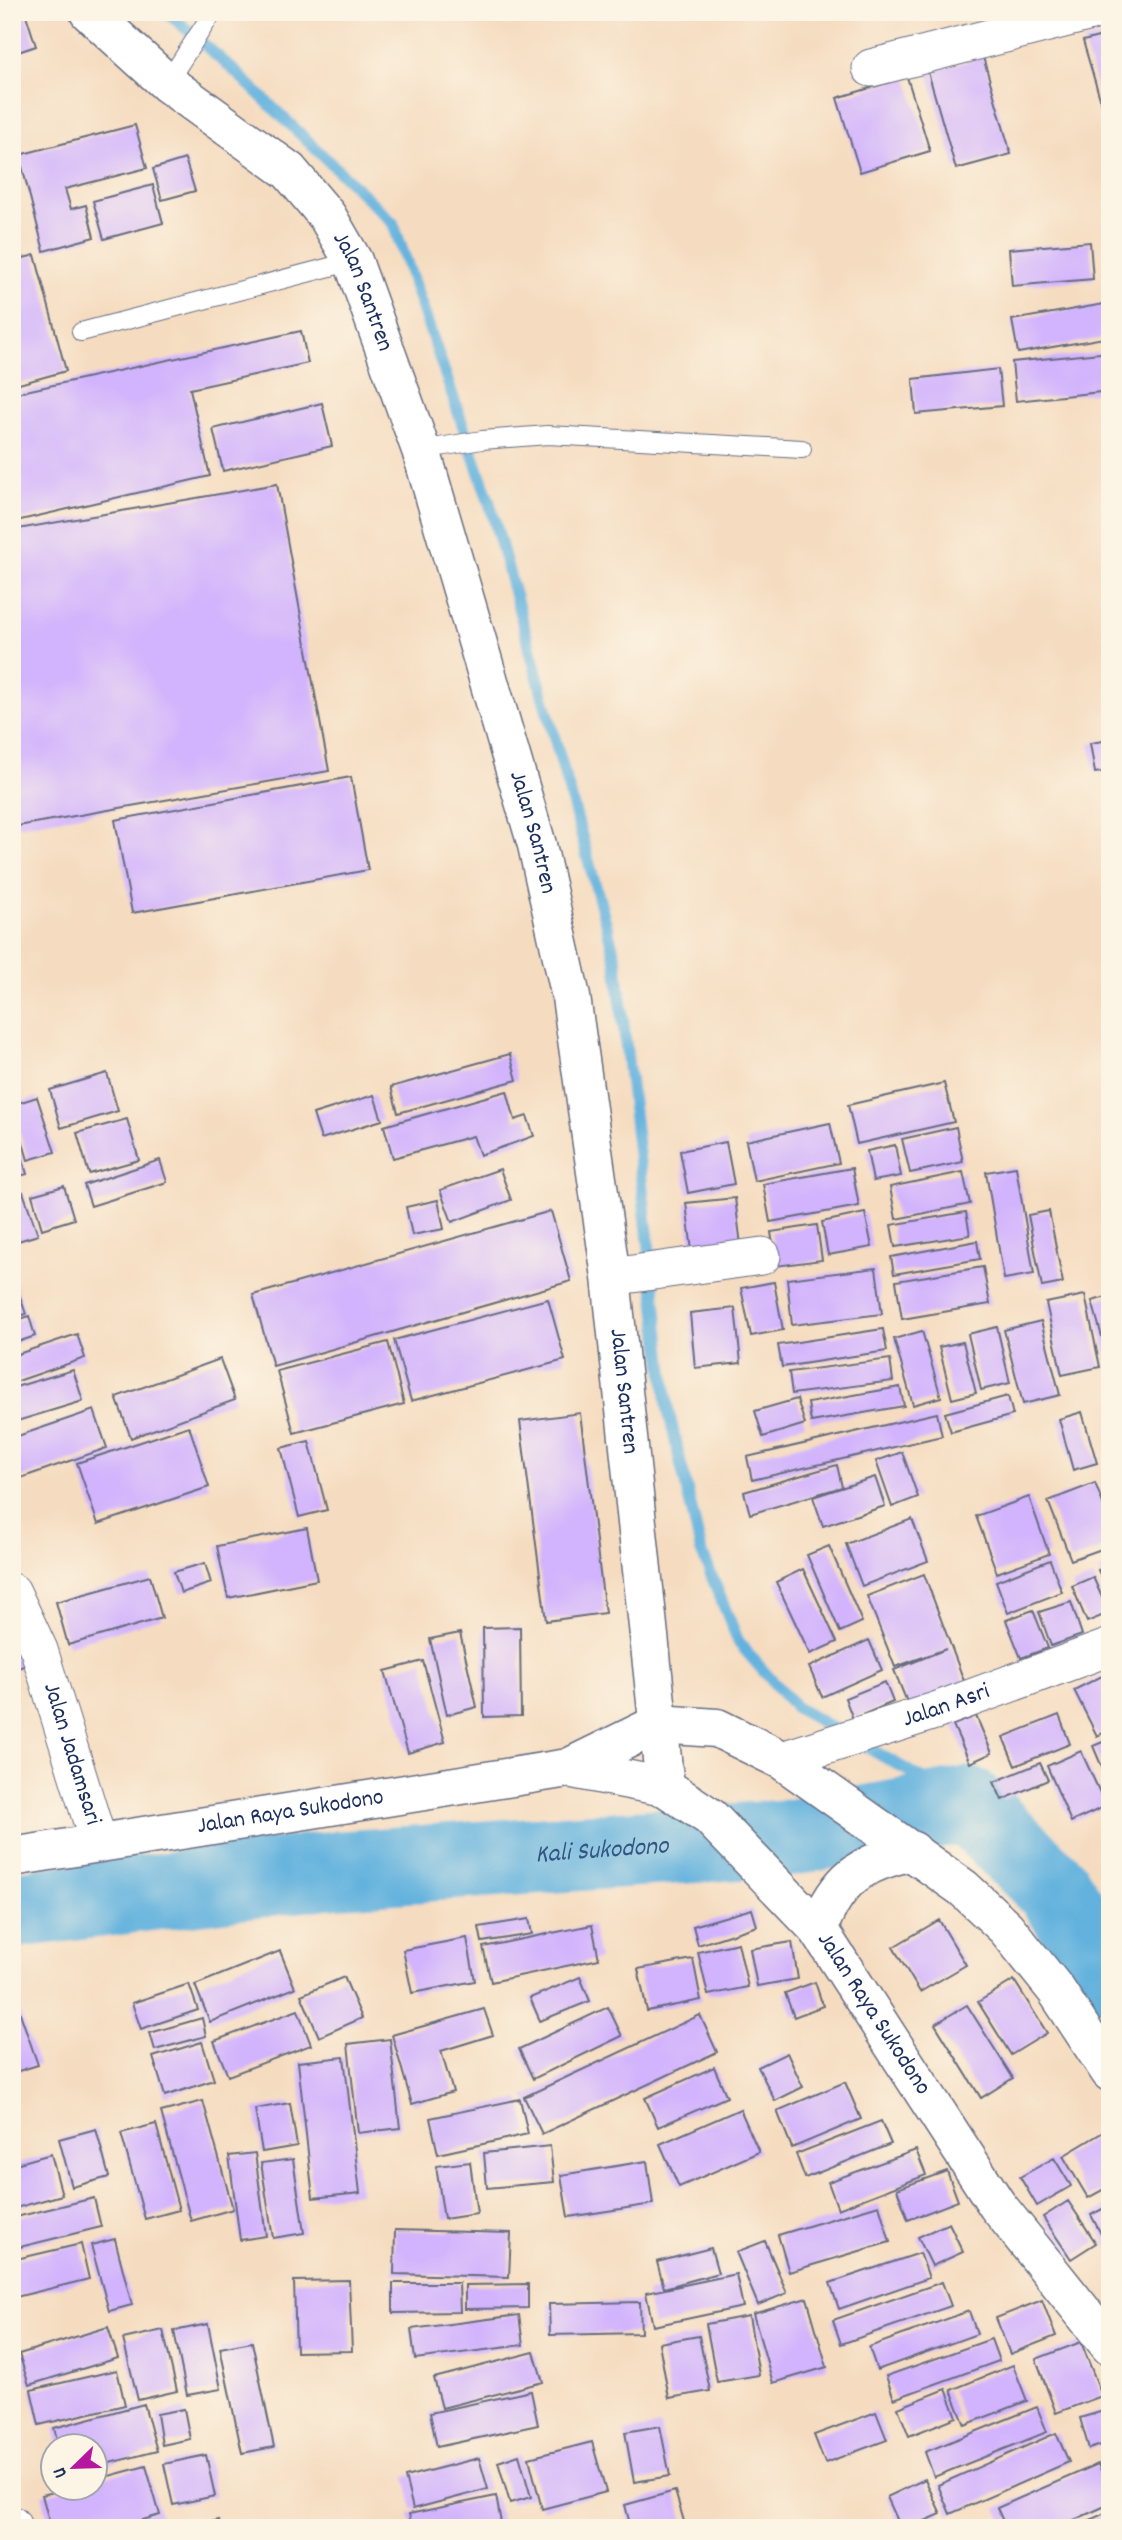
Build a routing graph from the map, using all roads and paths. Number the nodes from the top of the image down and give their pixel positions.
1 (89, 12) edge
2 (1091, 12) edge
3 (211, 17) edge
4 (871, 68) dead end
5 (176, 70) junction
6 (353, 261) junction
7 (81, 332) dead end
8 (431, 449) junction
9 (802, 449) dead end
10 (762, 1256) dead end
11 (637, 1272) junction
12 (12, 1592) edge
13 (1110, 1647) edge
14 (658, 1724) junction
15 (568, 1768) junction
16 (794, 1769) junction
17 (665, 1787) junction
18 (99, 1841) junction
19 (897, 1841) junction
20 (12, 1857) edge
21 (809, 1920) junction
22 (1110, 2072) edge
23 (1110, 2346) edge

1 - 5 main road, Jalan Santren
2 - 4 street
3 - 5 lane
5 - 6 main road, Jalan Santren
6 - 7 lane
6 - 8 main road, Jalan Santren
8 - 9 lane
8 - 11 main road, Jalan Santren
10 - 11 street
11 - 14 main road, Jalan Santren
12 - 18 street, Jalan Jadamsari
13 - 16 street, Jalan Asri
14 - 15 main road, Jalan Raya Sukodono
14 - 16 main road, Jalan Raya Sukodono
14 - 17 main road, Jalan Santren
15 - 17 main road, Jalan Raya Sukodono
15 - 18 main road, Jalan Raya Sukodono
16 - 19 main road, Jalan Raya Sukodono
17 - 21 main road, Jalan Raya Sukodono
18 - 20 main road, Jalan Raya Sukodono
19 - 21 main road
19 - 22 main road, Jalan Raya Sukodono
21 - 23 main road, Jalan Raya Sukodono

